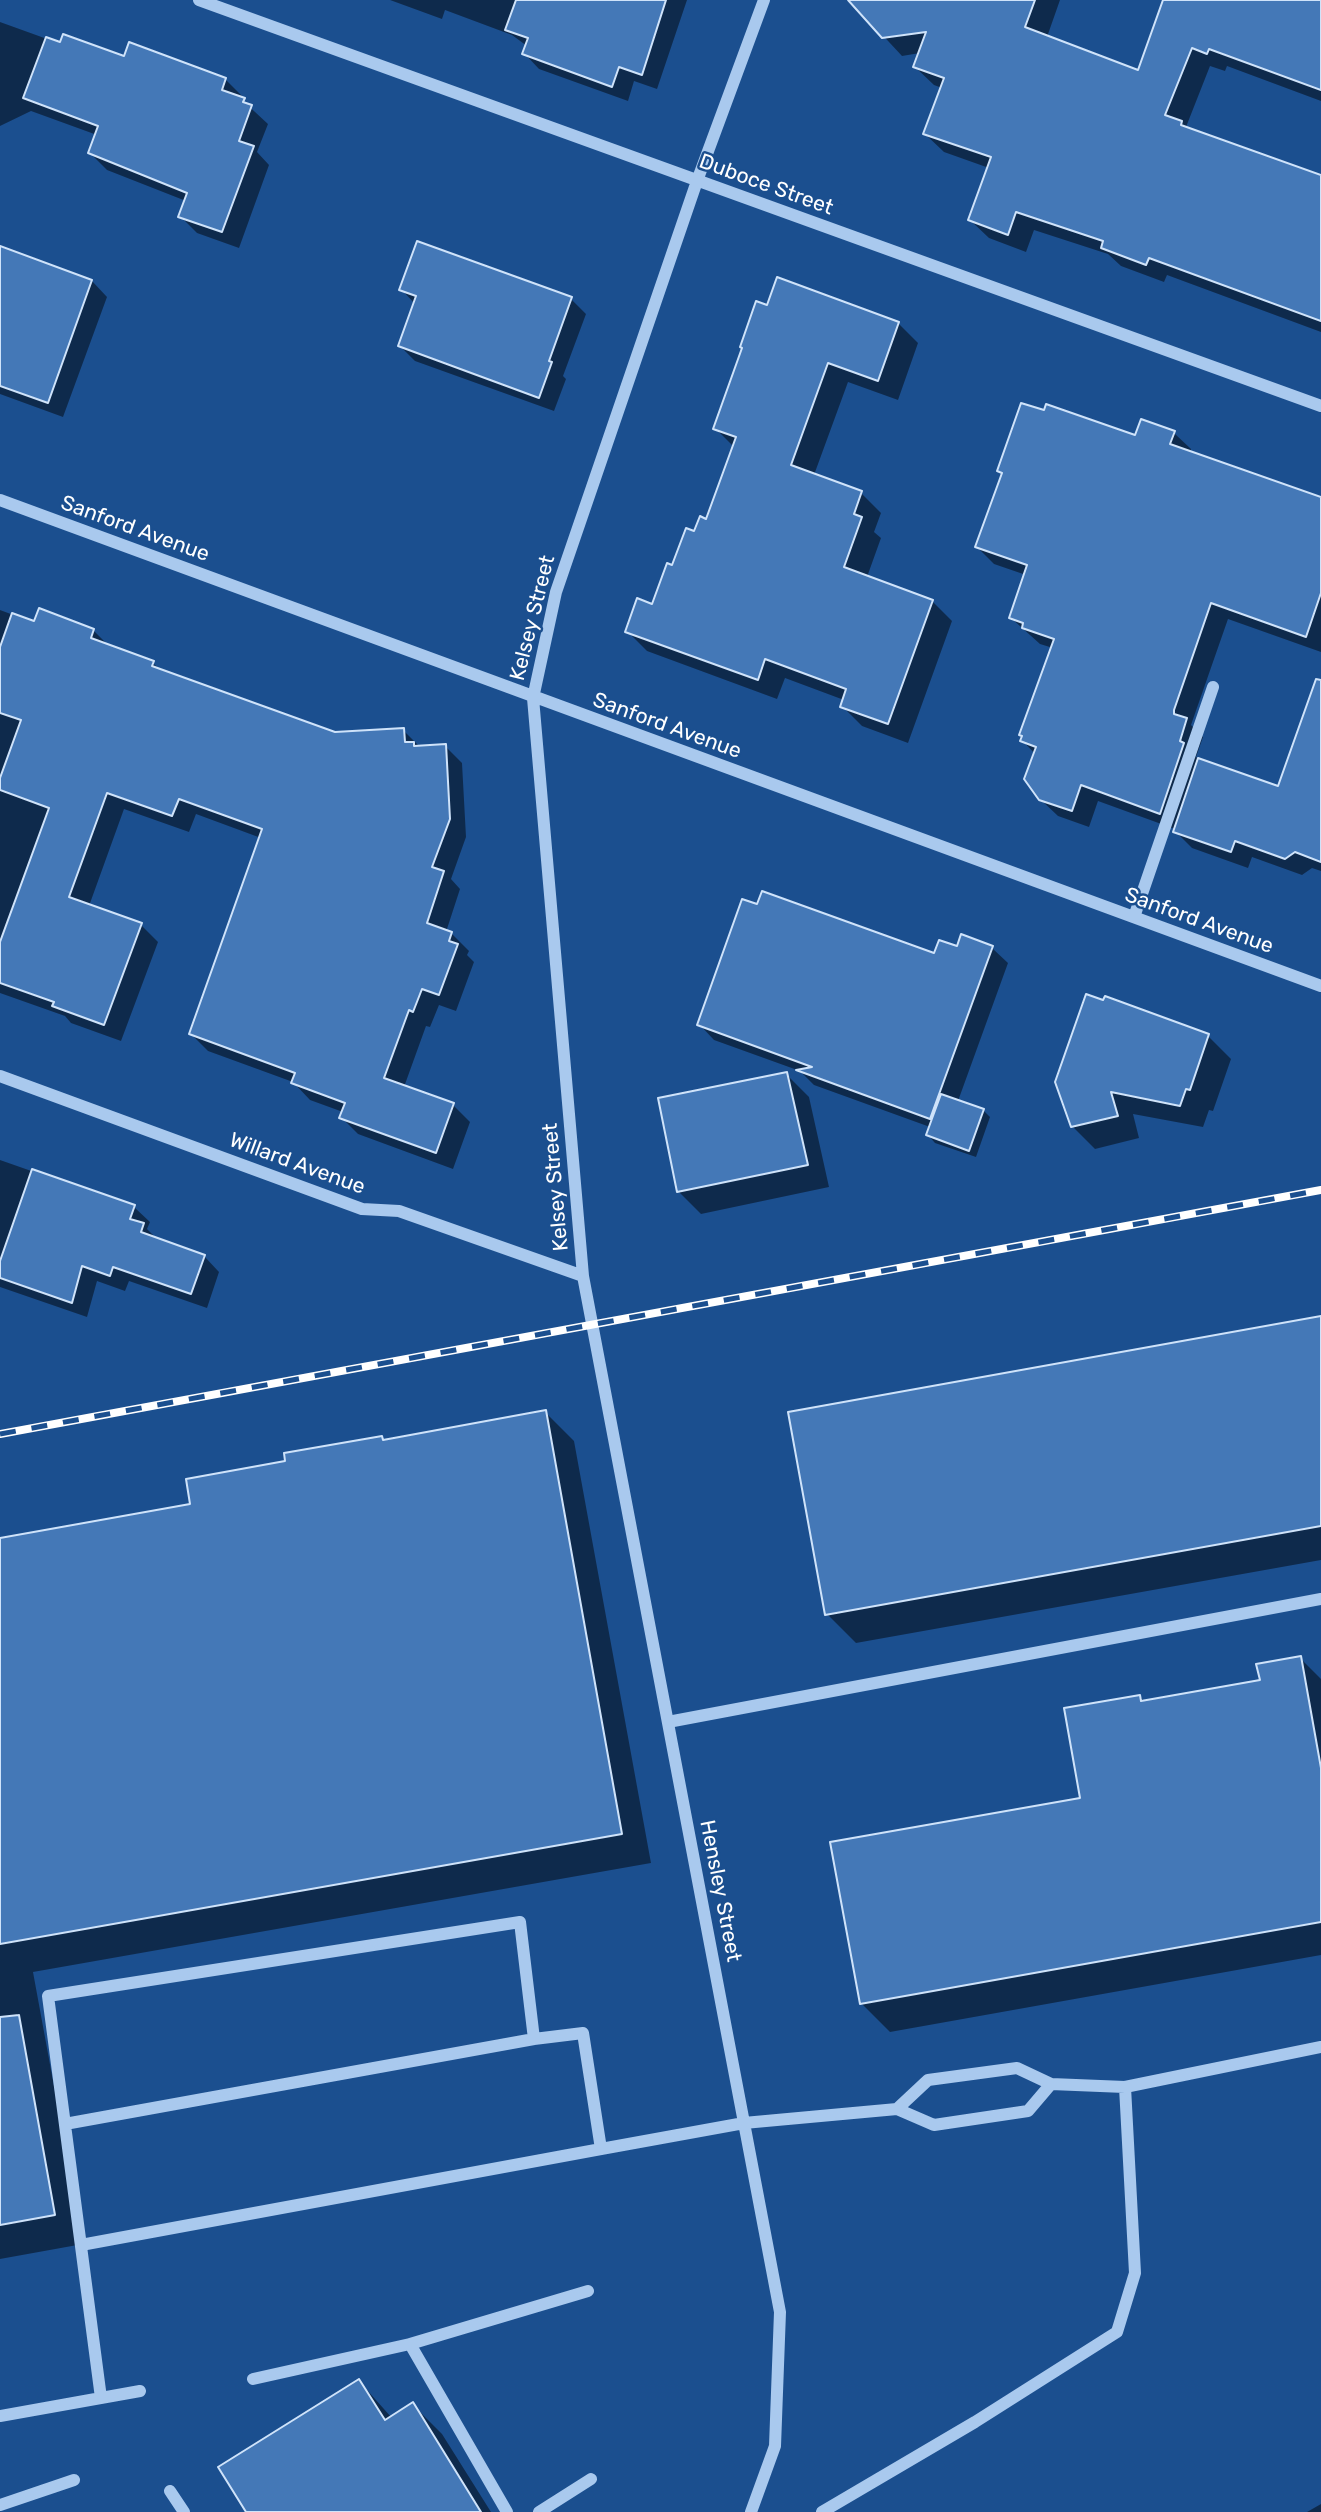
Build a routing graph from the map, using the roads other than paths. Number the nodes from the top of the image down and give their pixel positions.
1 (199, 0) edge
2 (764, 0) edge
3 (697, 181) junction
4 (1321, 406) edge
5 (0, 500) edge
6 (1213, 687) dead end
7 (533, 698) junction
8 (1134, 917) junction
9 (1321, 986) edge
10 (0, 1076) edge
11 (583, 1276) junction
12 (1321, 1599) edge
13 (668, 1722) junction
14 (534, 2039) junction
15 (1321, 2047) edge
16 (1051, 2084) junction
17 (1125, 2087) junction
18 (897, 2109) junction
19 (744, 2123) junction
20 (65, 2124) junction
21 (601, 2149) junction
22 (81, 2245) junction
23 (588, 2291) dead end
24 (410, 2344) junction
25 (253, 2379) dead end
26 (140, 2391) dead end
27 (101, 2398) junction
28 (0, 2416) edge
29 (591, 2479) dead end
30 (74, 2480) dead end
31 (170, 2491) dead end
32 (0, 2505) edge
33 (184, 2512) edge
34 (508, 2512) edge
35 (539, 2512) edge
36 (751, 2512) edge
37 (822, 2512) edge

1 - 3 street, Duboce Street
2 - 3 street, Kelsey Street
3 - 4 street, Duboce Street
3 - 7 street, Kelsey Street
5 - 7 street, Sanford Avenue
6 - 8 street
7 - 8 street, Sanford Avenue
7 - 11 street, Kelsey Street
8 - 9 street, Sanford Avenue
10 - 11 street, Willard Avenue
11 - 13 street, Hensley Street
12 - 13 street
13 - 19 street, Hensley Street
14 - 20 street
14 - 20 street
14 - 21 street
15 - 17 street
16 - 17 street
16 - 18 street
16 - 18 street
17 - 37 street
18 - 19 street
19 - 21 street
19 - 36 street, Hensley Street
20 - 22 street
21 - 22 street
22 - 27 street
23 - 24 street
24 - 25 street
24 - 34 street
26 - 27 street
27 - 28 street
29 - 35 street
30 - 32 street
31 - 33 street

